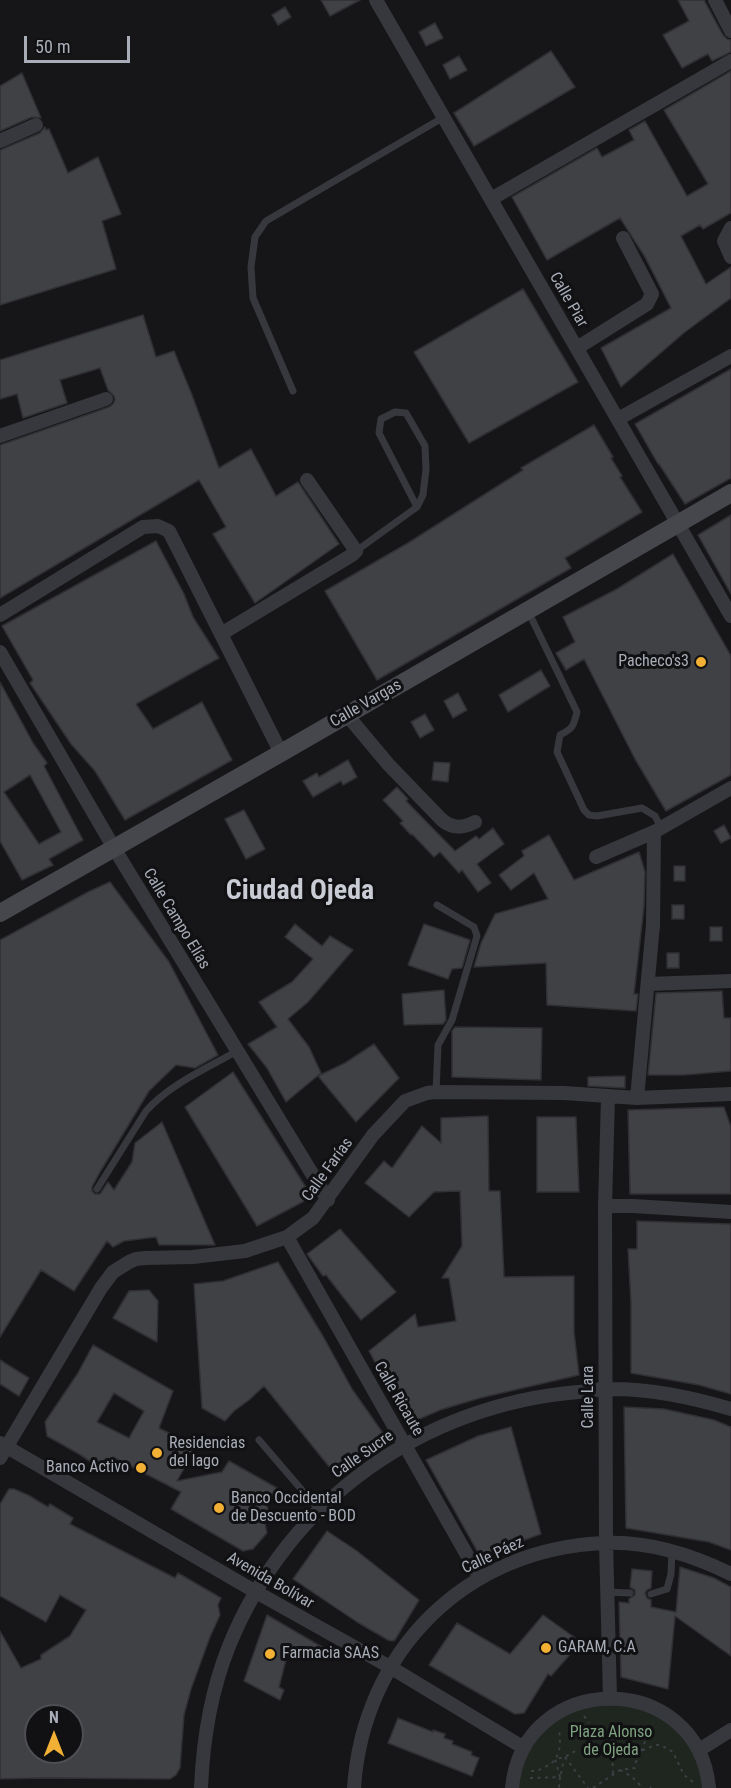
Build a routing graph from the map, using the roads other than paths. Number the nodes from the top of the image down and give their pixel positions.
1 (376, 0) edge
2 (715, 0) edge
3 (731, 30) edge
4 (731, 61) edge
5 (444, 117) junction
6 (36, 125) dead end
7 (0, 141) edge
8 (491, 199) junction
9 (731, 228) edge
10 (623, 238) dead end
11 (731, 257) edge
12 (577, 348) junction
13 (731, 356) edge
14 (293, 391) dead end
15 (106, 399) dead end
16 (618, 419) junction
17 (0, 436) edge
18 (307, 480) dead end
19 (731, 493) edge
20 (417, 507) junction
21 (678, 523) junction
22 (356, 550) junction
23 (527, 610) junction
24 (0, 615) edge
25 (731, 616) edge
26 (221, 634) junction
27 (0, 652) edge
28 (347, 715) junction
29 (281, 753) junction
30 (731, 788) edge
31 (475, 822) dead end
32 (658, 830) junction
33 (114, 848) junction
34 (596, 857) dead end
35 (436, 905) dead end
36 (0, 913) edge
37 (731, 981) edge
38 (648, 984) junction
39 (237, 1051) junction
40 (436, 1092) junction
41 (731, 1094) edge
42 (608, 1097) junction
43 (637, 1098) junction
44 (97, 1189) dead end
45 (328, 1200) junction
46 (605, 1206) junction
47 (731, 1212) edge
48 (287, 1237) junction
49 (606, 1389) junction
50 (731, 1409) edge
51 (259, 1440) dead end
52 (405, 1445) junction
53 (2, 1449) edge
54 (319, 1510) junction
55 (606, 1543) junction
56 (672, 1551) junction
57 (731, 1574) edge
58 (480, 1578) junction
59 (256, 1592) junction
60 (606, 1592) junction
61 (630, 1593) dead end
62 (651, 1594) dead end
63 (390, 1667) junction
64 (610, 1697) junction
65 (731, 1730) edge
66 (524, 1748) junction
67 (699, 1750) junction
68 (514, 1778) edge
69 (703, 1786) edge
70 (201, 1788) edge
71 (354, 1788) edge

1 - 5 street, Calle Piar
2 - 3 street
4 - 8 street
5 - 8 street, Calle Piar
5 - 14 lane
6 - 7 street
8 - 12 street, Calle Piar
9 - 11 street
10 - 12 street
12 - 16 street, Calle Piar
13 - 16 street
15 - 17 street
16 - 21 street, Calle Piar
18 - 22 street
19 - 21 street, Calle Vargas
20 - 20 lane
20 - 22 lane
21 - 23 street, Calle Vargas
21 - 25 street, Calle Piar
22 - 26 street
23 - 28 street, Calle Vargas
23 - 32 lane
24 - 26 street
26 - 29 street
27 - 33 street, Calle Campo Elías
28 - 29 street, Calle Vargas
28 - 31 street
29 - 33 street, Calle Vargas
30 - 32 street
32 - 34 street
32 - 38 street
33 - 36 street, Calle Vargas
33 - 39 street, Calle Campo Elías
35 - 40 lane
37 - 38 street
38 - 43 street
39 - 44 lane
39 - 45 street, Calle Campo Elías
40 - 42 street, Calle Farías
40 - 45 street, Calle Farías
41 - 43 street, Calle Farías
42 - 43 street, Calle Farías
42 - 46 street, Calle Lara
45 - 48 street, Calle Farías
46 - 47 street
46 - 49 street, Calle Lara
48 - 52 street, Calle Ricaute
48 - 53 street, Calle Farías
49 - 50 street, Calle Sucre
49 - 52 street, Calle Sucre
49 - 55 street, Calle Lara
51 - 54 lane
52 - 54 street, Calle Sucre
52 - 58 street, Calle Ricaute
53 - 59 street, Avenida Bolívar
54 - 59 street, Calle Sucre
55 - 56 street, Calle Páez
55 - 58 street, Calle Páez
55 - 60 street, Calle Lara
56 - 57 street, Calle Páez
56 - 62 lane
58 - 63 street, Calle Páez
59 - 63 street, Avenida Bolívar
59 - 70 street, Calle Sucre
60 - 61 lane
60 - 64 street, Calle Lara
63 - 66 street, Avenida Bolívar
63 - 71 street, Calle Páez
64 - 66 street
64 - 67 street
65 - 67 street
66 - 68 street
67 - 69 street

